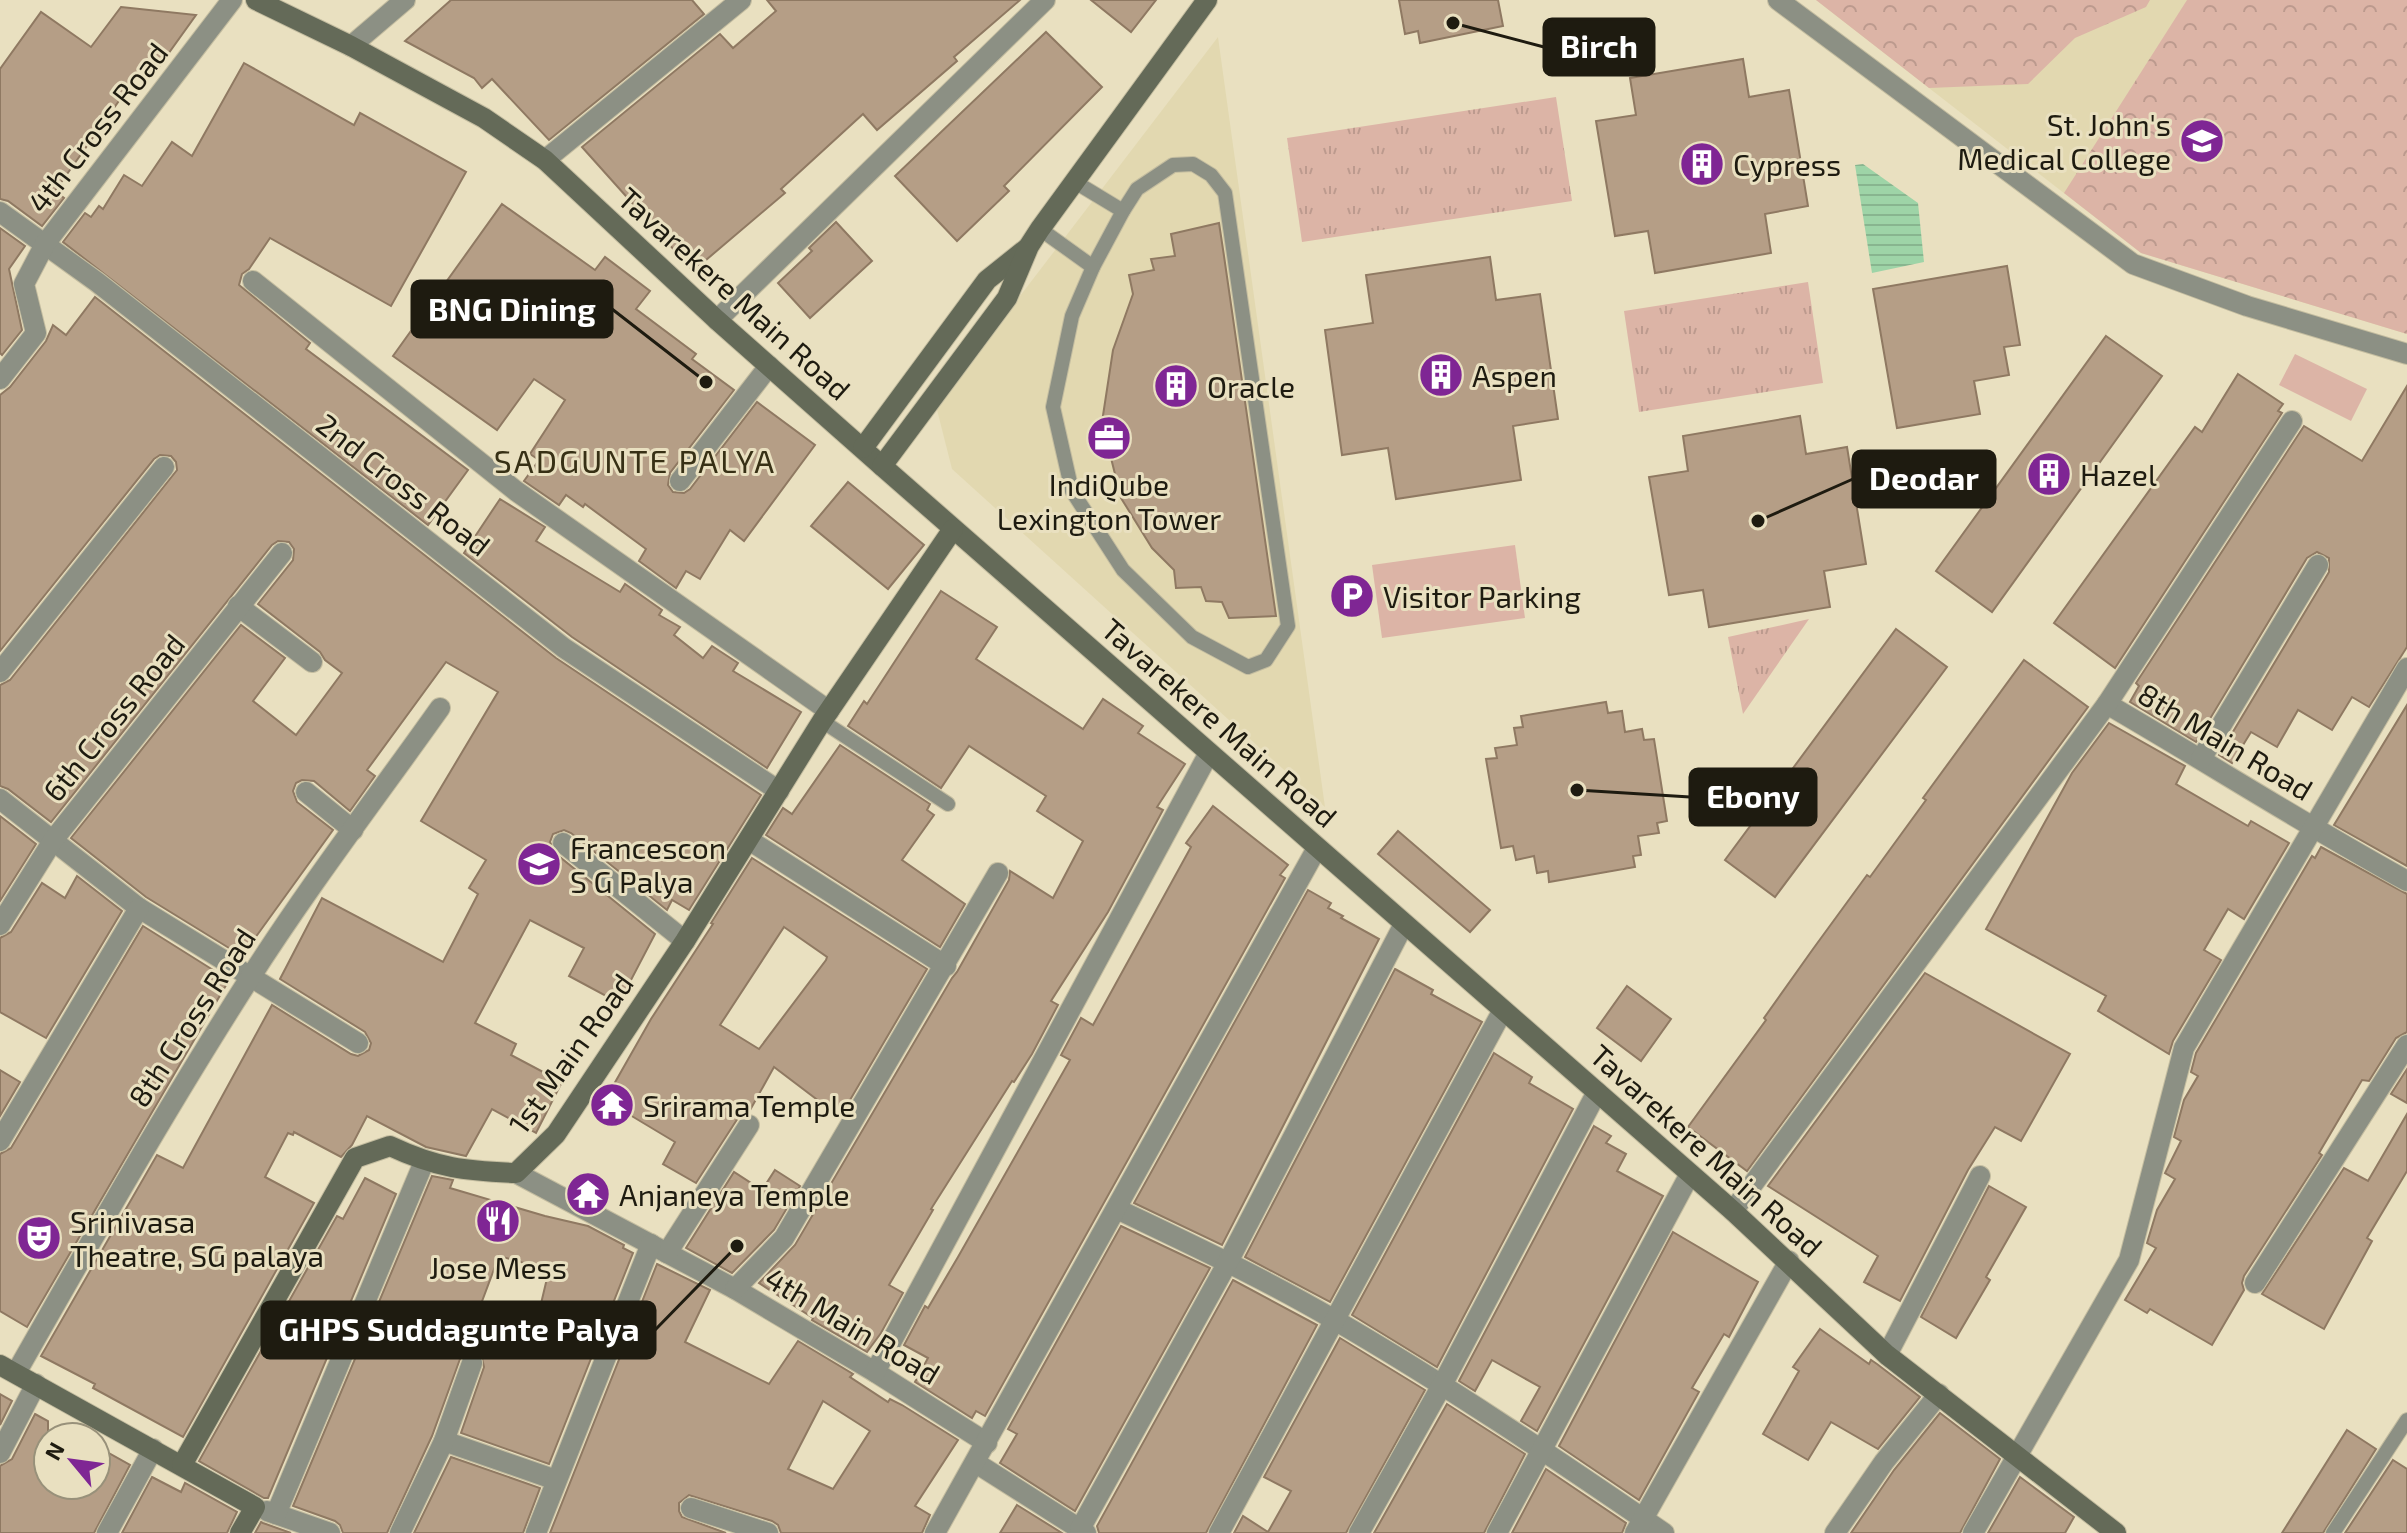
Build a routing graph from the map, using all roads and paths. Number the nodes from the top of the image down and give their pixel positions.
1 (232, 0) edge
2 (256, 0) edge
3 (405, 0) edge
4 (741, 0) edge
5 (1045, 0) edge
6 (1207, 0) edge
7 (1778, 0) edge
8 (351, 46) junction
9 (545, 160) junction
10 (1075, 182) junction
11 (1123, 211) junction
12 (0, 212) edge
13 (1034, 238) junction
14 (45, 244) junction
15 (1093, 267) junction
16 (253, 281) dead end
17 (717, 320) junction
18 (2407, 354) edge
19 (769, 366) junction
20 (0, 379) edge
21 (2292, 421) dead end
22 (863, 448) junction
23 (882, 466) junction
24 (164, 467) dead end
25 (680, 481) dead end
26 (953, 529) junction
27 (282, 553) dead end
28 (2318, 565) dead end
29 (238, 606) junction
30 (312, 662) dead end
31 (2407, 668) edge
32 (0, 672) edge
33 (2107, 704) junction
34 (440, 708) dead end
35 (825, 716) junction
36 (1209, 753) junction
37 (2201, 759) junction
38 (779, 791) junction
39 (306, 792) dead end
40 (0, 799) edge
41 (948, 804) dead end
42 (353, 830) junction
43 (2313, 830) junction
44 (54, 839) junction
45 (749, 840) junction
46 (563, 843) dead end
47 (1317, 848) junction
48 (998, 873) dead end
49 (2407, 881) edge
50 (139, 908) junction
51 (1404, 924) junction
52 (0, 925) edge
53 (685, 941) junction
54 (946, 966) junction
55 (250, 978) junction
56 (1503, 1010) junction
57 (358, 1043) dead end
58 (2407, 1045) edge
59 (1597, 1092) junction
60 (749, 1125) dead end
61 (0, 1141) edge
62 (424, 1162) junction
63 (516, 1173) junction
64 (1690, 1174) junction
65 (1980, 1176) dead end
66 (1117, 1209) junction
67 (1733, 1211) junction
68 (659, 1248) junction
69 (1789, 1261) junction
70 (1228, 1262) junction
71 (2255, 1283) dead end
72 (735, 1289) junction
73 (1334, 1319) junction
74 (1887, 1355) junction
75 (472, 1363) dead end
76 (8, 1369) edge
77 (875, 1372) junction
78 (36, 1384) junction
79 (1441, 1387) junction
80 (1939, 1394) junction
81 (2407, 1420) edge
82 (444, 1441) junction
83 (987, 1443) junction
84 (153, 1449) junction
85 (1540, 1449) junction
86 (0, 1453) edge
87 (2018, 1456) junction
88 (976, 1463) junction
89 (182, 1465) junction
90 (556, 1480) junction
91 (255, 1507) junction
92 (691, 1508) dead end
93 (276, 1514) junction
94 (1639, 1526) edge
95 (1083, 1531) edge
96 (107, 1533) edge
97 (240, 1533) edge
98 (330, 1533) edge
99 (400, 1533) edge
100 (536, 1533) edge
101 (768, 1533) edge
102 (935, 1533) edge
103 (1219, 1533) edge
104 (1359, 1533) edge
105 (1497, 1533) edge
106 (1664, 1533) edge
107 (1835, 1533) edge
108 (1973, 1533) edge
109 (2116, 1533) edge
110 (2333, 1533) edge

1 - 14 street, 4th Cross Road
2 - 8 main road, Tavarekere Main Road
3 - 8 street
4 - 9 street
5 - 17 street
6 - 10 main road
7 - 18 street
8 - 9 main road, Tavarekere Main Road
9 - 17 main road, Tavarekere Main Road
10 - 11 lane
10 - 13 main road
11 - 15 lane
11 - 15 lane
12 - 14 street, 2nd Cross Road
13 - 15 lane
13 - 22 main road
13 - 23 main road
14 - 20 street, 4th Cross Road
14 - 38 street, 2nd Cross Road
16 - 35 street
17 - 19 main road, Tavarekere Main Road
19 - 22 main road, Tavarekere Main Road
19 - 25 street
21 - 33 street
22 - 23 main road, Tavarekere Main Road
23 - 26 main road, Tavarekere Main Road
24 - 32 street
26 - 35 main road, 1st Main Road
26 - 36 main road, Tavarekere Main Road
27 - 29 street, 6th Cross Road
28 - 37 street
29 - 30 street
29 - 44 street, 6th Cross Road
31 - 43 street
33 - 37 street, 8th Main Road
33 - 67 street
34 - 42 street, 8th Cross Road
35 - 38 main road, 1st Main Road
35 - 41 lane
36 - 47 main road, Tavarekere Main Road
36 - 77 street
37 - 43 street, 8th Main Road
38 - 45 main road, 1st Main Road
39 - 42 street
40 - 44 street
42 - 55 street, 8th Cross Road
43 - 49 street, 8th Main Road
43 - 87 street
44 - 50 street
44 - 52 street, 6th Cross Road
45 - 53 main road, 1st Main Road
45 - 54 street
46 - 53 street
47 - 51 main road, Tavarekere Main Road
47 - 66 street
48 - 54 street
50 - 55 street
50 - 61 street
51 - 56 main road, Tavarekere Main Road
51 - 70 street
53 - 63 main road, 1st Main Road
54 - 72 street
55 - 57 street
55 - 76 street, 8th Cross Road
56 - 59 main road, Tavarekere Main Road
56 - 73 street
58 - 71 street
59 - 64 main road, Tavarekere Main Road
59 - 79 street
60 - 68 street
62 - 63 main road, 1st Main Road
62 - 89 main road, 1st Main Road
62 - 93 street
63 - 68 street, 4th Main Road
64 - 67 main road, Tavarekere Main Road
64 - 85 street
65 - 74 street
66 - 70 street
66 - 83 street
67 - 69 main road, Tavarekere Main Road
68 - 72 street, 4th Main Road
68 - 90 street
69 - 74 main road, Tavarekere Main Road
69 - 94 street
70 - 73 street
70 - 95 street
72 - 77 street, 4th Main Road
73 - 79 street
73 - 103 street
74 - 80 main road, Tavarekere Main Road
75 - 82 street
76 - 78 main road
77 - 83 street, 4th Main Road
78 - 84 main road
78 - 86 street
79 - 85 street
79 - 104 street
80 - 87 main road, Tavarekere Main Road
80 - 107 street
81 - 110 lane
82 - 90 street
82 - 99 street
83 - 88 street
84 - 89 main road
84 - 96 street
85 - 94 street
85 - 105 street
87 - 108 street
87 - 109 main road, Tavarekere Main Road
88 - 95 street
88 - 102 street
89 - 91 main road
90 - 100 street
91 - 93 street
91 - 97 main road
92 - 101 street
93 - 98 street
94 - 106 street

